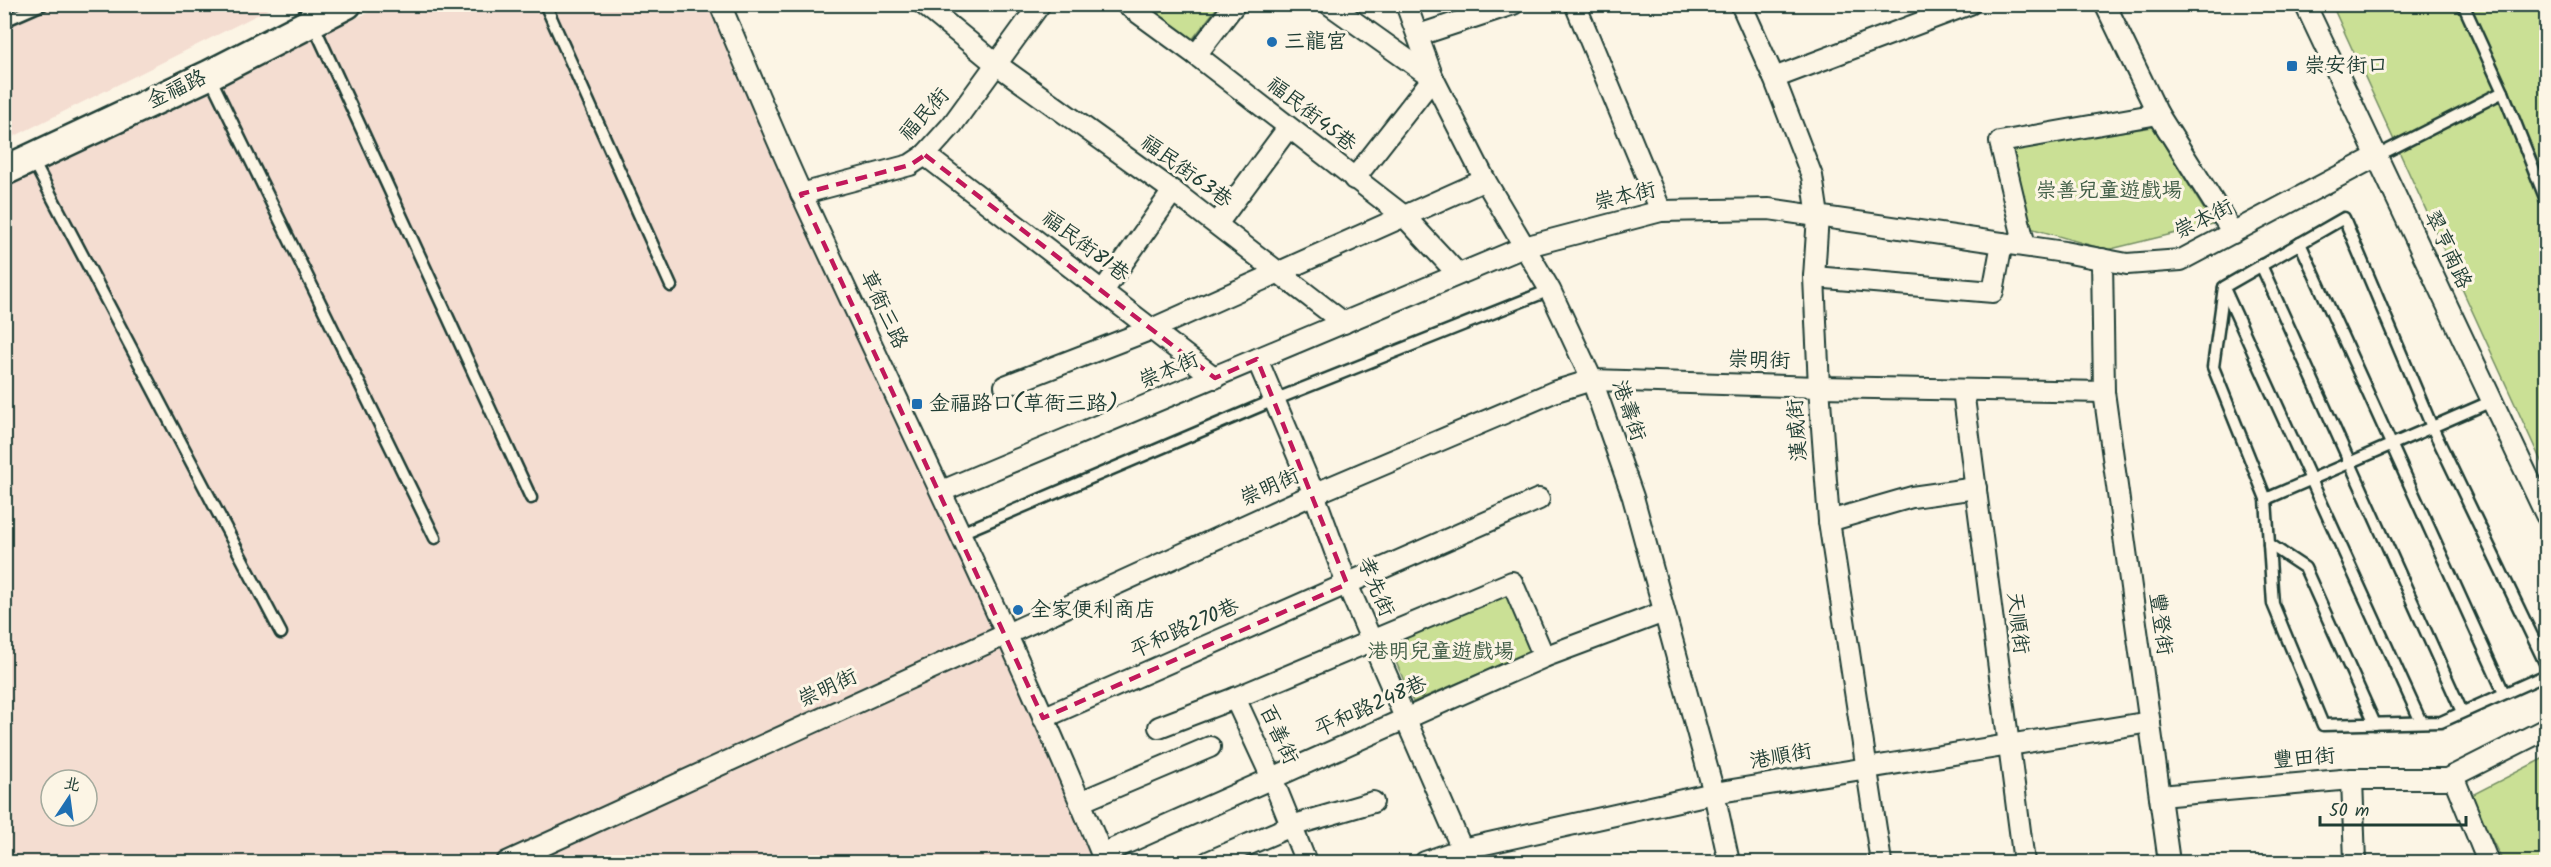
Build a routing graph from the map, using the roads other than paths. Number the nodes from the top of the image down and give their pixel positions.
1 (43, 4) edge
2 (347, 4) edge
3 (545, 4) edge
4 (720, 4) edge
5 (923, 4) edge
6 (1040, 4) edge
7 (1126, 4) edge
8 (1235, 4) edge
9 (1329, 4) edge
10 (1406, 4) edge
11 (1513, 4) edge
12 (1575, 4) edge
13 (1741, 4) edge
14 (1970, 4) edge
15 (2105, 4) edge
16 (2305, 4) edge
17 (2463, 4) edge
18 (308, 13) edge
19 (4, 21) edge
20 (1419, 35) junction
21 (1196, 55) junction
22 (996, 64) junction
23 (209, 75) junction
24 (1433, 78) junction
25 (1774, 78) junction
26 (2503, 92) junction
27 (2158, 114) junction
28 (1288, 128) junction
29 (925, 155) junction
30 (2377, 156) junction
31 (31, 159) junction
32 (4, 171) edge
33 (1354, 179) junction
34 (1485, 180) junction
35 (1173, 191) junction
36 (801, 194) junction
37 (2547, 200) edge
38 (1661, 211) junction
39 (1818, 216) junction
40 (1405, 217) junction
41 (1217, 224) junction
42 (2233, 233) junction
43 (2002, 243) junction
44 (2300, 243) junction
45 (2025, 246) junction
46 (1524, 247) junction
47 (2102, 259) junction
48 (2261, 266) junction
49 (1279, 272) junction
50 (1457, 273) junction
51 (1814, 277) junction
52 (671, 286) dead end
53 (2224, 287) junction
54 (1551, 290) junction
55 (1103, 291) junction
56 (1344, 323) junction
57 (1152, 328) junction
58 (1257, 359) junction
59 (1215, 378) junction
60 (1592, 380) junction
61 (1005, 386) dead end
62 (1819, 387) junction
63 (1963, 390) junction
64 (2104, 392) junction
65 (1274, 400) junction
66 (2492, 401) junction
67 (2432, 427) junction
68 (2390, 445) junction
69 (2349, 463) junction
70 (2310, 480) junction
71 (1976, 488) junction
72 (942, 491) junction
73 (1314, 494) junction
74 (531, 498) dead end
75 (1539, 499) dead end
76 (2266, 499) junction
77 (2545, 507) edge
78 (1829, 521) junction
79 (961, 533) junction
80 (435, 538) dead end
81 (2268, 544) junction
82 (1347, 584) junction
83 (1664, 612) junction
84 (281, 633) dead end
85 (1007, 634) junction
86 (1371, 639) junction
87 (1544, 657) junction
88 (2547, 665) edge
89 (2547, 675) edge
90 (2504, 693) junction
91 (1235, 698) junction
92 (2462, 712) junction
93 (1405, 717) junction
94 (1043, 718) junction
95 (2150, 722) junction
96 (2421, 722) junction
97 (2375, 724) junction
98 (1159, 728) dead end
99 (2547, 729) edge
100 (2008, 743) junction
101 (1210, 747) dead end
102 (1867, 767) junction
103 (2452, 776) junction
104 (1272, 778) junction
105 (2352, 779) junction
106 (1714, 792) junction
107 (2160, 796) junction
108 (1080, 802) junction
109 (1373, 802) dead end
110 (1291, 826) junction
111 (1464, 856) edge
112 (1103, 858) edge
113 (507, 862) edge
114 (1208, 862) edge
115 (1306, 862) edge
116 (1425, 862) edge
117 (1729, 862) edge
118 (1881, 862) edge
119 (2024, 862) edge
120 (2169, 862) edge
121 (2355, 862) edge
122 (2488, 862) edge

1 - 19 lane
2 - 18 street, 金福路
3 - 52 lane
4 - 36 street, 草衙三路
5 - 22 street, 福民街63巷
6 - 22 street, 福民街
7 - 21 street, 福民街45巷
8 - 21 street
9 - 24 street
10 - 20 street, 港壽街
11 - 20 street
12 - 38 street
13 - 25 street, 漢威街
14 - 25 street
15 - 27 street
16 - 30 street, 翠亨南路
17 - 26 lane
18 - 23 street, 金福路
18 - 74 lane
20 - 24 street, 港壽街
21 - 28 street, 福民街45巷
22 - 29 street, 福民街
22 - 35 street, 福民街63巷
23 - 31 street, 金福路
23 - 80 lane
24 - 33 street
24 - 34 street, 港壽街
25 - 39 street, 漢威街
26 - 30 lane
26 - 37 lane
27 - 42 street
27 - 45 street
28 - 33 street, 福民街45巷
28 - 41 street
29 - 36 street, 福民街
29 - 55 street, 福民街81巷
30 - 42 street, 崇本街
30 - 66 street, 翠亨南路
31 - 32 street, 金福路
31 - 84 lane
33 - 40 street, 福民街45巷
34 - 40 street
34 - 46 street, 港壽街
35 - 41 street, 福民街63巷
35 - 55 street
36 - 72 street, 草衙三路
38 - 39 street, 崇本街
38 - 46 street, 崇本街
39 - 43 street, 崇本街
39 - 51 street, 漢威街
40 - 49 street
40 - 50 street, 福民街45巷
41 - 49 street, 福民街63巷
42 - 47 street, 崇本街
43 - 45 street, 崇本街
43 - 51 street
44 - 48 lane
44 - 67 lane
44 - 68 lane
45 - 47 street, 崇本街
46 - 50 street, 崇本街
46 - 54 street, 港壽街
47 - 64 street, 豐登街
48 - 53 lane
48 - 69 lane
49 - 56 street, 福民街63巷
49 - 57 street
50 - 56 street, 崇本街
51 - 62 street, 漢威街
53 - 70 lane
53 - 76 lane
54 - 60 street, 港壽街
54 - 65 lane
55 - 57 street, 福民街81巷
56 - 58 street, 崇本街
57 - 59 street, 福民街81巷
57 - 61 street
58 - 59 street, 崇本街
58 - 65 street, 孝先街
59 - 72 street, 崇本街
60 - 62 street, 崇明街
60 - 73 street, 崇明街
60 - 83 street, 港壽街
62 - 63 street, 崇明街
62 - 78 street, 漢威街
63 - 64 street, 崇明街
63 - 71 street, 天順街
64 - 95 street, 豐登街
65 - 73 street, 孝先街
65 - 79 lane
66 - 67 lane
66 - 77 street, 翠亨南路
67 - 68 lane
67 - 88 lane
68 - 69 lane
68 - 90 lane
69 - 70 lane
69 - 92 lane
70 - 76 lane
70 - 96 lane
71 - 78 street
71 - 100 street, 天順街
72 - 79 street, 草衙三路
73 - 82 street, 孝先街
73 - 85 street, 崇明街
75 - 82 street, 平和路270巷
76 - 81 lane
78 - 102 street, 漢威街
79 - 85 street, 草衙三路
81 - 97 lane
81 - 97 lane
82 - 86 street, 孝先街
82 - 94 street, 平和路270巷
83 - 87 street, 平和路248巷
83 - 106 street, 港壽街
85 - 94 street, 草衙三路
85 - 113 street, 崇明街
86 - 87 street, 百善街
86 - 91 street, 百善街
86 - 93 street, 孝先街
87 - 93 street, 平和路248巷
89 - 90 lane
90 - 92 lane
91 - 98 street
91 - 104 street, 百善街
92 - 96 lane
93 - 104 street, 平和路248巷
93 - 111 street, 孝先街
94 - 108 street, 草衙三路
95 - 100 street, 港順街
95 - 107 street, 豐登街
96 - 97 lane
99 - 103 street, 豐田街
100 - 102 street, 港順街
100 - 119 street, 天順街
101 - 108 street
102 - 106 street, 港順街
102 - 118 street, 漢威街
103 - 105 street, 豐田街
103 - 122 street
104 - 110 street, 百善街
104 - 112 street, 平和路248巷
105 - 107 street, 豐田街
105 - 121 street
106 - 111 street, 港順街
106 - 117 street, 港壽街
107 - 120 street, 豐登街
108 - 112 street, 草衙三路
109 - 110 street
110 - 114 street
110 - 115 street, 百善街
111 - 116 street, 港順街

